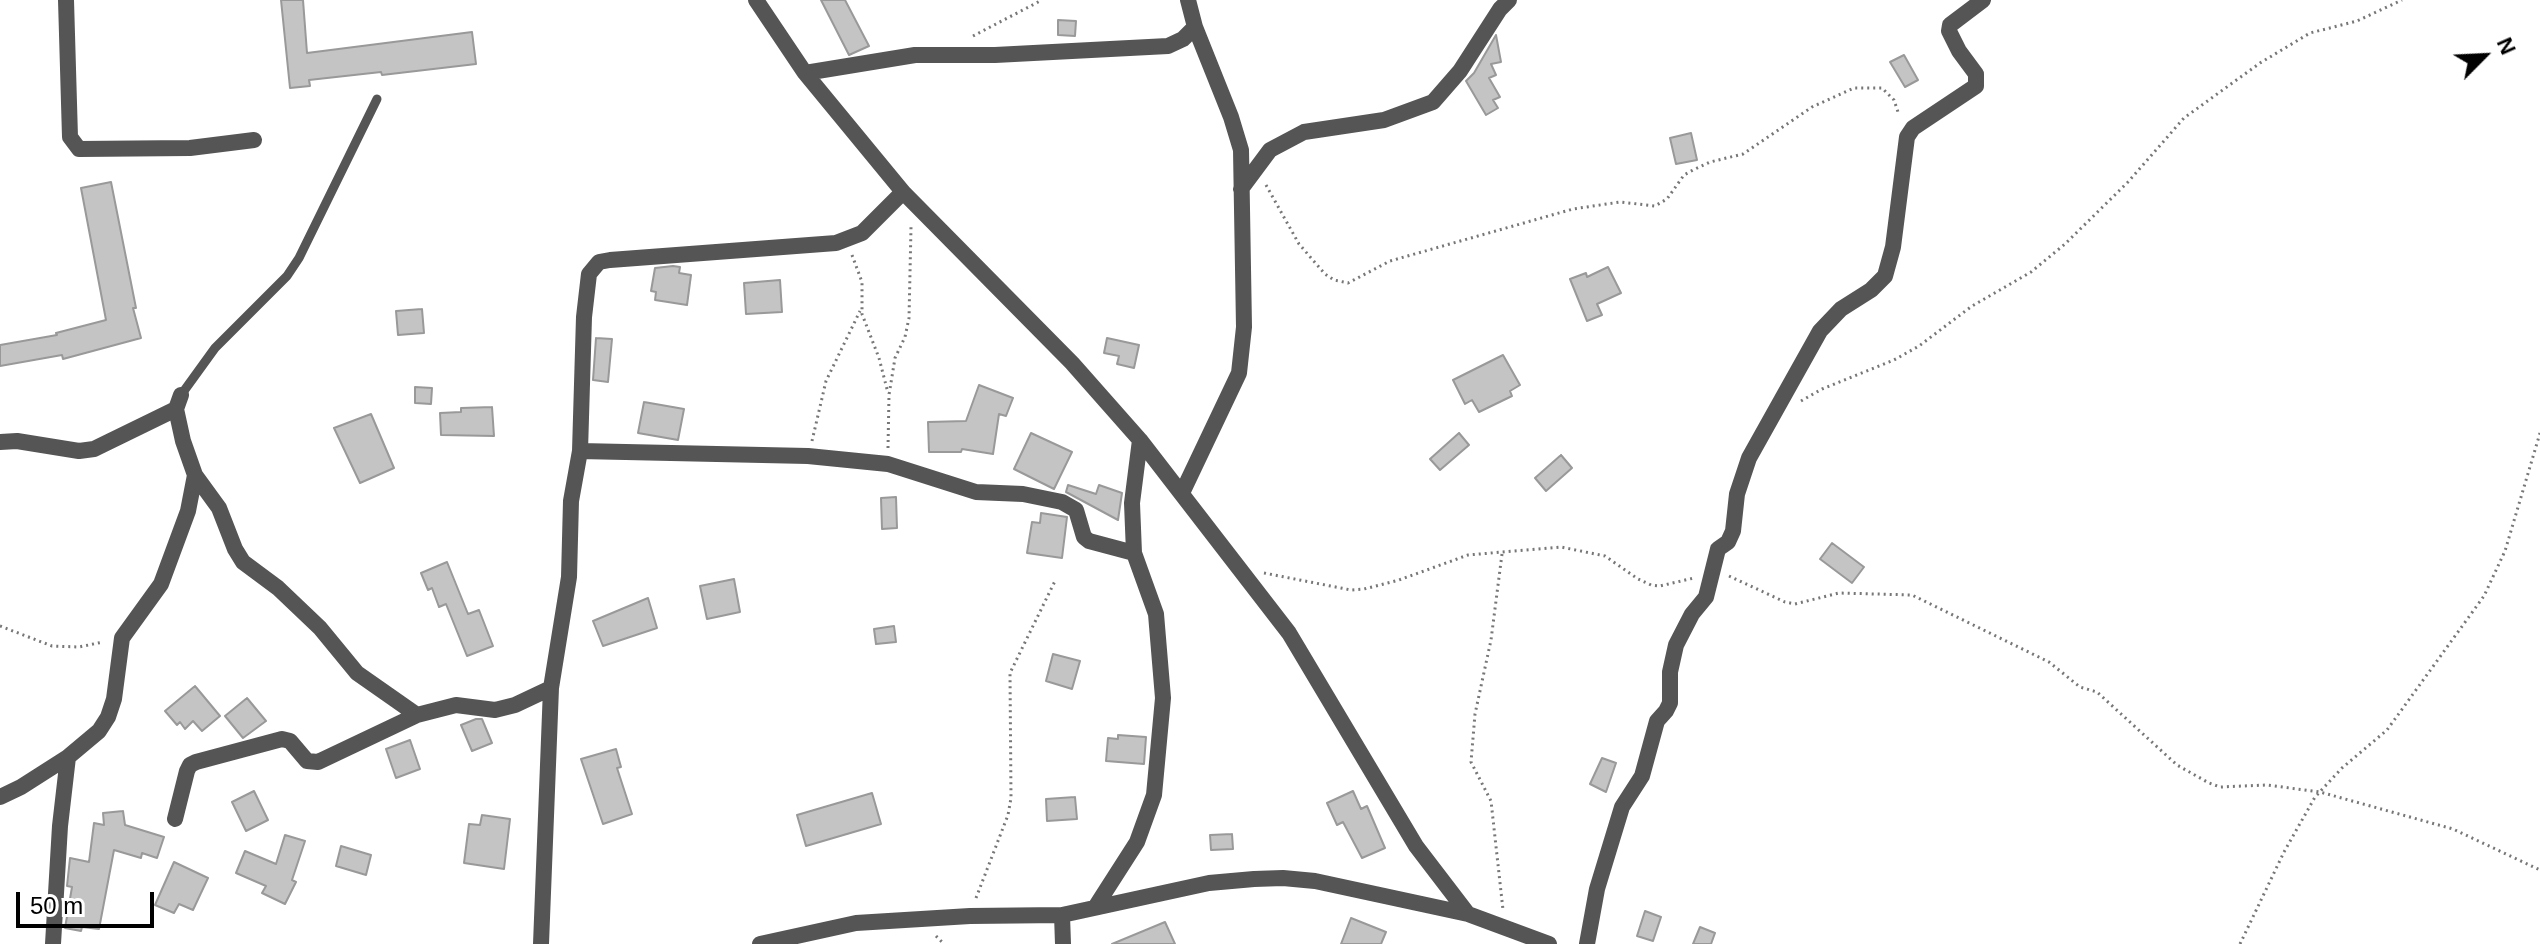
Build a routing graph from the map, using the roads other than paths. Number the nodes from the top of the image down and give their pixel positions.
1 (66, 0) edge
2 (756, 0) edge
3 (1188, 0) edge
4 (1509, 0) edge
5 (1983, 0) edge
6 (1195, 27) junction
7 (805, 73) junction
8 (377, 99) dead end
9 (254, 140) dead end
10 (1241, 189) junction
11 (908, 196) junction
12 (179, 402) junction
13 (1140, 440) junction
14 (0, 442) edge
15 (580, 451) junction
16 (195, 475) junction
17 (1182, 493) junction
18 (1134, 553) junction
19 (551, 688) junction
20 (417, 715) junction
21 (68, 757) junction
22 (0, 797) edge
23 (175, 819) dead end
24 (1096, 906) junction
25 (1468, 914) junction
26 (1062, 915) junction
27 (1514, 935) edge
28 (53, 944) edge
29 (541, 944) edge
30 (760, 944) edge
31 (1063, 944) edge
32 (1549, 944) edge
33 (1587, 944) edge

1 - 9 street
2 - 7 street
3 - 6 street
4 - 10 street
5 - 33 street
6 - 7 street
6 - 10 street
7 - 11 street
8 - 12 lane
10 - 17 street
11 - 13 street
11 - 15 street
12 - 14 street
12 - 16 street
13 - 17 street
13 - 18 street
15 - 18 street
15 - 19 street
16 - 20 street
16 - 21 street
17 - 25 street
18 - 24 street
19 - 20 street
19 - 29 street
20 - 23 street
21 - 22 street
21 - 28 street
24 - 25 street
24 - 26 street
25 - 27 street
26 - 30 street
26 - 31 street
27 - 32 street

